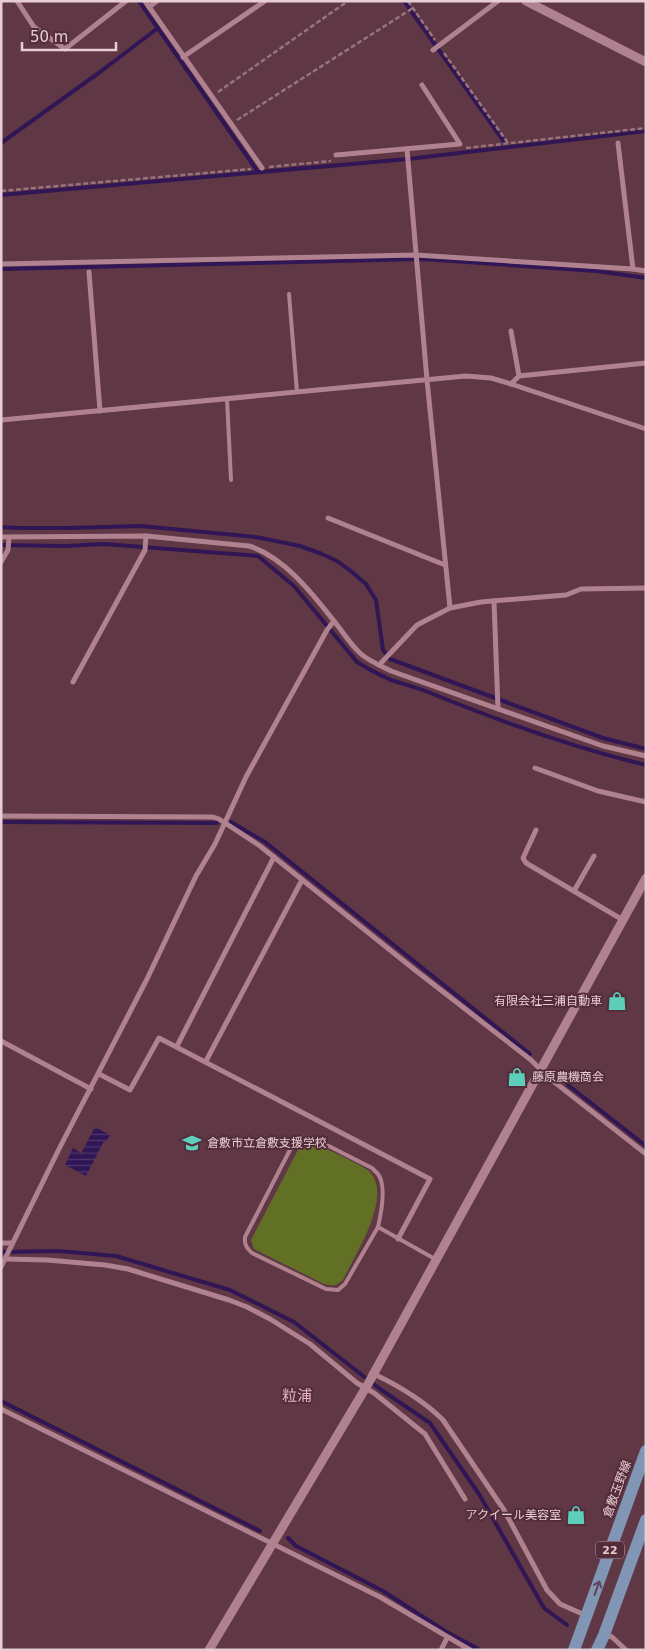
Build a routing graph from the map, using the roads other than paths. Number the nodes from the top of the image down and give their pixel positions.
1 (17, 1) edge
2 (126, 1) edge
3 (145, 1) edge
4 (156, 1) edge
5 (265, 1) edge
6 (498, 1) edge
7 (526, 1) edge
8 (149, 7) junction
9 (433, 50) dead end
10 (183, 57) junction
11 (646, 62) edge
12 (422, 85) dead end
13 (618, 143) dead end
14 (407, 149) junction
15 (336, 155) dead end
16 (262, 168) road end
17 (417, 258) junction
18 (1, 264) edge
19 (633, 269) junction
20 (89, 272) dead end
21 (646, 272) edge
22 (289, 294) dead end
23 (511, 331) dead end
24 (646, 363) edge
25 (519, 376) junction
26 (426, 380) junction
27 (511, 384) junction
28 (297, 392) junction
29 (227, 399) junction
30 (100, 411) junction
31 (1, 420) edge
32 (646, 429) edge
33 (231, 480) dead end
34 (328, 518) dead end
35 (146, 536) junction
36 (1, 537) edge
37 (8, 544) junction
38 (1, 562) edge
39 (445, 565) junction
40 (646, 588) edge
41 (494, 601) junction
42 (450, 608) junction
43 (330, 625) junction
44 (379, 665) junction
45 (73, 682) dead end
46 (498, 706) junction
47 (646, 756) edge
48 (535, 768) dead end
49 (646, 802) edge
50 (1, 816) edge
51 (224, 822) junction
52 (536, 830) dead end
53 (594, 856) dead end
54 (274, 857) junction
55 (302, 880) junction
56 (644, 884) edge
57 (574, 891) junction
58 (623, 920) junction
59 (1, 1041) edge
60 (177, 1046) junction
61 (206, 1061) junction
62 (541, 1070) junction
63 (99, 1074) junction
64 (90, 1089) junction
65 (646, 1154) edge
66 (378, 1227) junction
67 (398, 1239) junction
68 (1, 1243) edge
69 (11, 1245) junction
70 (6, 1257) junction
71 (437, 1260) junction
72 (1, 1267) edge
73 (370, 1381) junction
74 (1, 1409) edge
75 (646, 1451) edge
76 (465, 1500) dead end
77 (646, 1520) edge
78 (272, 1544) junction
79 (587, 1616) junction
80 (604, 1635) junction
81 (448, 1638) junction
82 (209, 1650) edge
83 (441, 1650) edge
84 (470, 1650) edge
85 (574, 1650) edge
86 (597, 1650) edge
87 (626, 1650) edge

1 - 2 street
3 - 8 street
4 - 8 street
5 - 10 street
6 - 9 street
7 - 11 street
8 - 10 street
10 - 16 street
12 - 14 street
13 - 19 street
14 - 15 street
14 - 17 street
17 - 18 street
17 - 19 street
17 - 26 street
19 - 21 street
20 - 30 street
22 - 28 lane
23 - 25 street
24 - 25 street
25 - 27 street
26 - 27 street
26 - 28 street
26 - 39 street
27 - 32 street
28 - 29 street
29 - 30 street
29 - 33 lane
30 - 31 street
34 - 39 street
35 - 37 street
35 - 43 street
35 - 45 street
36 - 37 street
37 - 38 street
39 - 42 street
40 - 41 street
41 - 42 street
41 - 46 street
42 - 44 street
43 - 44 street
43 - 51 street
44 - 46 street
46 - 47 street
48 - 49 street
50 - 51 street
51 - 54 street
51 - 63 street
52 - 57 street
53 - 57 street
54 - 55 street
54 - 60 street
55 - 61 street
55 - 62 street
56 - 58 street
57 - 58 street
58 - 62 street
59 - 64 street
60 - 61 street
60 - 63 street
61 - 67 street
62 - 65 street
62 - 71 street
63 - 64 street
64 - 69 street
66 - 66 lane
66 - 67 lane
67 - 71 lane
68 - 69 street
69 - 70 street
70 - 72 street
70 - 73 street
71 - 73 street
73 - 76 street
73 - 78 street
73 - 79 street
74 - 78 street
79 -> 75 main road, 倉敷玉野線 / 22
77 - 80 main road, 22
78 - 81 street
78 - 82 street
79 - 85 main road, 倉敷玉野線 / 22
80 - 86 main road, 22
80 - 87 street
81 - 83 street
81 - 84 street

